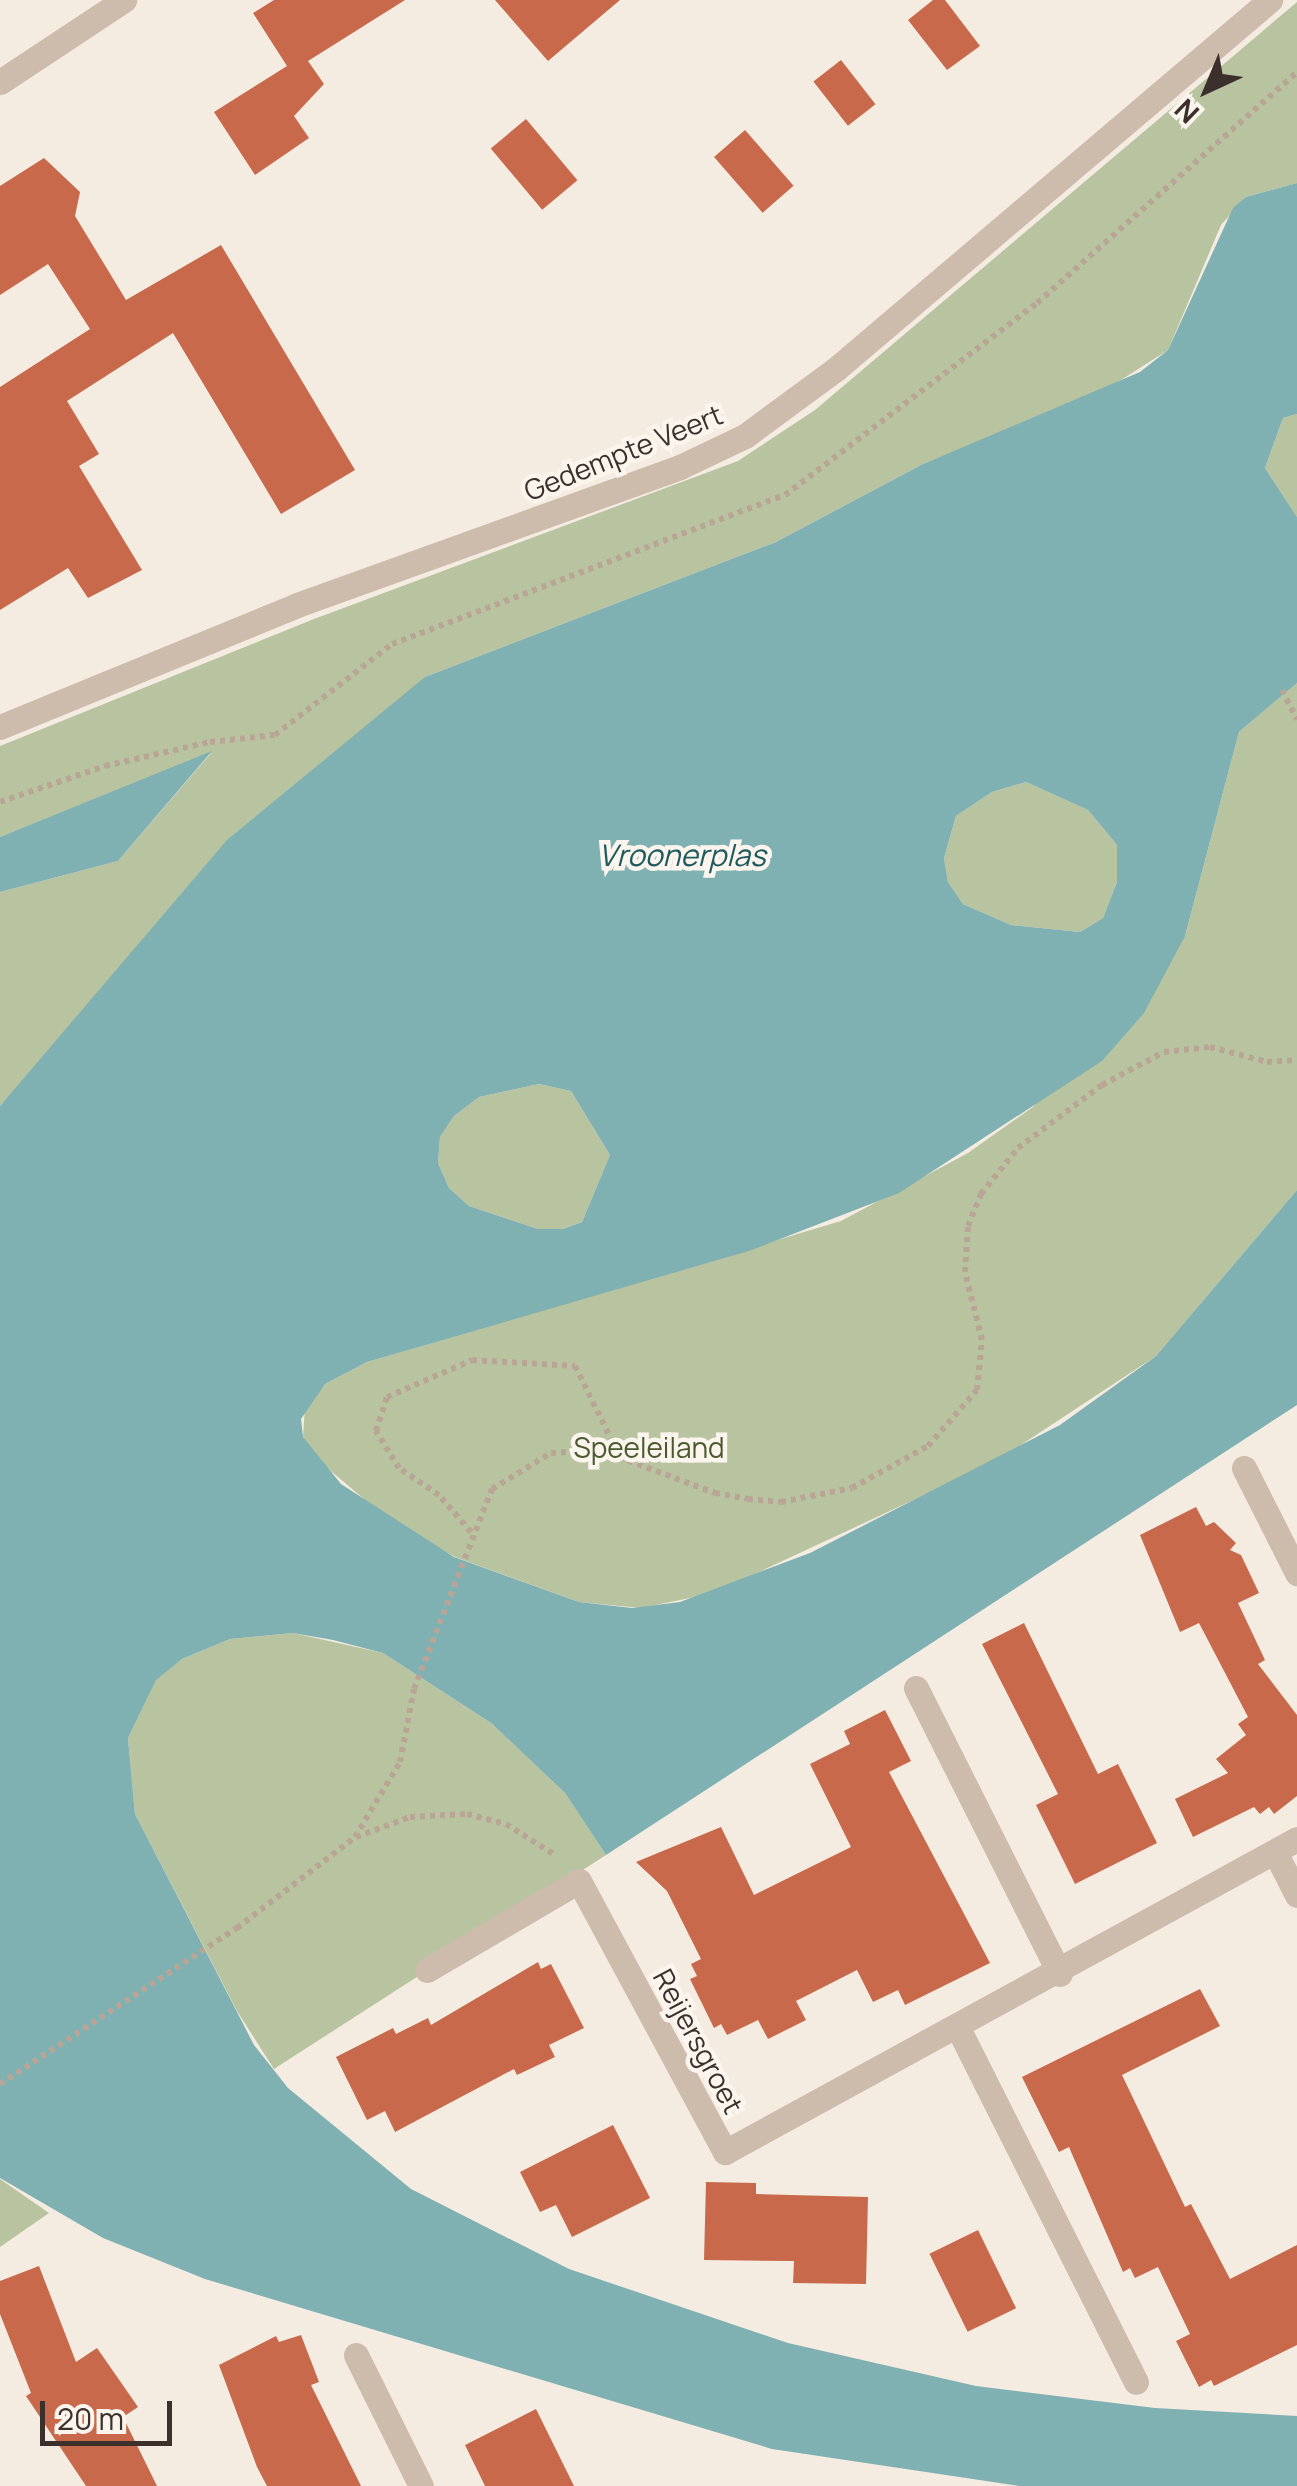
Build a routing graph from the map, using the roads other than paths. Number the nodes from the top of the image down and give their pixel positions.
1 (124, 0) edge
2 (1270, 0) edge
3 (0, 82) edge
4 (0, 727) edge
5 (1244, 1468) dead end
6 (1297, 1573) edge
7 (916, 1688) dead end
8 (1286, 1847) edge
9 (1297, 1895) edge
10 (428, 1970) dead end
11 (1060, 1974) junction
12 (958, 2028) junction
13 (356, 2355) dead end
14 (1136, 2382) dead end
15 (422, 2486) edge

1 - 3 street
2 - 4 street, Gedempte Veert
5 - 6 street
7 - 11 street
8 - 9 street, Reijersgroet
8 - 11 street, Reijersgroet
10 - 12 street, Reijersgroet
11 - 12 street, Reijersgroet
12 - 14 street
13 - 15 street

